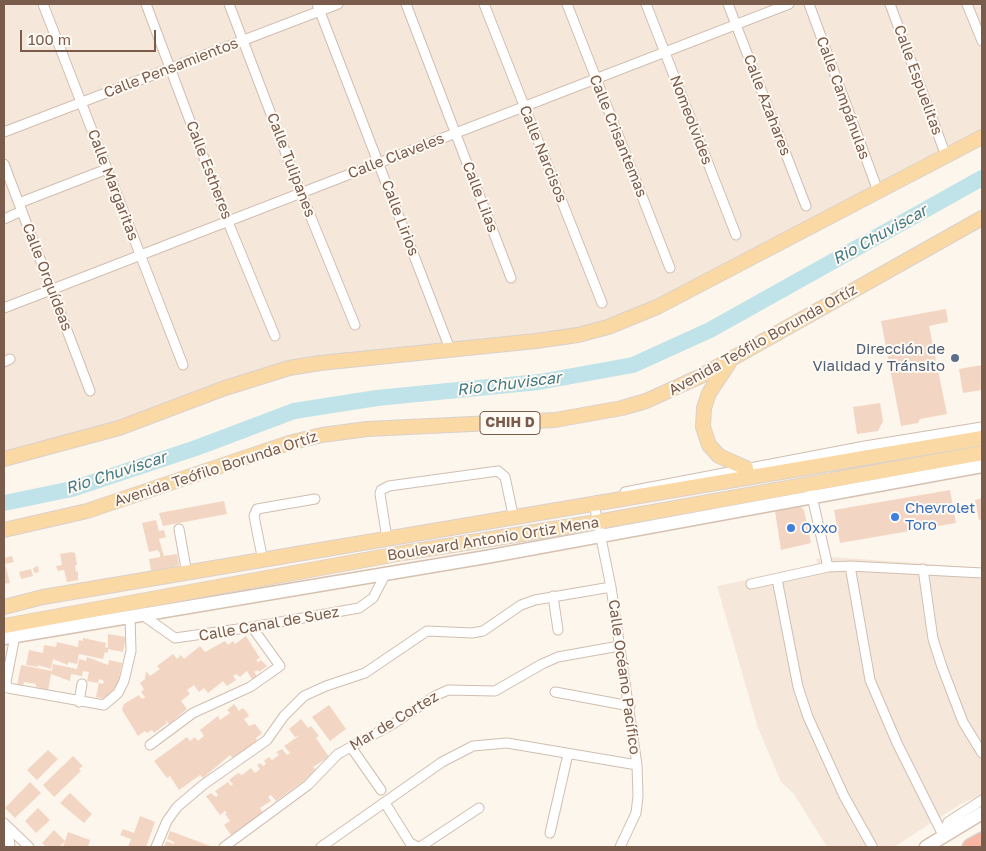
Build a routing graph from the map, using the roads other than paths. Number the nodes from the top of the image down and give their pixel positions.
1 (43, 4) edge
2 (146, 4) edge
3 (229, 4) edge
4 (338, 4) edge
5 (406, 4) edge
6 (484, 4) edge
7 (567, 4) edge
8 (646, 4) edge
9 (728, 4) edge
10 (789, 4) edge
11 (809, 4) edge
12 (890, 4) edge
13 (967, 4) edge
14 (318, 7) edge
15 (736, 24) junction
16 (244, 40) junction
17 (982, 41) edge
18 (665, 52) junction
19 (171, 68) junction
20 (595, 79) junction
21 (81, 103) junction
22 (525, 106) junction
23 (4, 132) edge
24 (455, 133) junction
25 (982, 137) edge
26 (946, 156) junction
27 (379, 163) junction
28 (4, 164) edge
29 (107, 169) junction
30 (878, 191) junction
31 (301, 193) junction
32 (806, 206) dead end
33 (21, 207) junction
34 (982, 218) edge
35 (4, 219) edge
36 (228, 222) junction
37 (736, 235) dead end
38 (141, 256) junction
39 (670, 268) dead end
40 (511, 278) dead end
41 (52, 288) junction
42 (602, 303) dead end
43 (4, 308) edge
44 (356, 325) dead end
45 (275, 336) dead end
46 (450, 349) junction
47 (731, 359) junction
48 (183, 366) dead end
49 (90, 391) dead end
50 (982, 427) edge
51 (982, 438) edge
52 (982, 453) edge
53 (4, 459) edge
54 (982, 466) edge
55 (746, 468) junction
56 (926, 470) junction
57 (811, 491) junction
58 (316, 499) dead end
59 (594, 504) junction
60 (514, 518) junction
61 (597, 522) junction
62 (179, 529) dead end
63 (4, 530) edge
64 (600, 537) junction
65 (387, 539) junction
66 (263, 561) junction
67 (850, 566) junction
68 (828, 567) junction
69 (923, 569) junction
70 (982, 572) edge
71 (386, 573) junction
72 (187, 574) junction
73 (777, 579) junction
74 (751, 584) dead end
75 (611, 587) junction
76 (553, 596) junction
77 (43, 597) junction
78 (4, 600) edge
79 (4, 607) edge
80 (136, 615) junction
81 (4, 626) edge
82 (252, 627) junction
83 (558, 630) dead end
84 (10, 637) edge
85 (619, 646) junction
86 (82, 684) dead end
87 (555, 692) dead end
88 (79, 702) junction
89 (630, 706) junction
90 (150, 745) dead end
91 (350, 747) junction
92 (982, 753) edge
93 (568, 754) junction
94 (637, 765) junction
95 (381, 790) dead end
96 (982, 800) edge
97 (385, 803) junction
98 (479, 808) dead end
99 (982, 812) edge
100 (6, 825) edge
101 (550, 833) dead end
102 (943, 835) junction
103 (982, 841) edge
104 (872, 846) edge
105 (10, 847) edge
106 (29, 847) edge
107 (156, 847) edge
108 (224, 847) edge
109 (321, 847) edge
110 (419, 847) edge
111 (620, 847) edge
112 (926, 847) edge
113 (971, 847) edge

1 - 21 street, Calle Margaritas
2 - 19 street, Calle Estheres
3 - 16 street, Calle Tulipanes
4 - 14 street, Calle Pensamientos
5 - 24 street, Calle Lilas
6 - 22 street, Calle Narcisos
7 - 20 street, Calle Crisantemas
8 - 18 street, Nomeolvides
9 - 15 street, Calle Azahares
10 - 15 street, Calle Claveles
11 - 30 street, Calle Campánulas
12 - 26 street, Calle Espuelitas
13 - 17 street
14 - 16 street, Calle Pensamientos
14 - 27 street, Calle Lirios
15 - 18 street, Calle Claveles
15 - 32 street, Calle Azahares
16 - 19 street, Calle Pensamientos
16 - 31 street, Calle Tulipanes
18 - 20 street, Calle Claveles
18 - 37 street, Nomeolvides
19 - 21 street, Calle Pensamientos
19 - 36 street, Calle Estheres
20 - 22 street, Calle Claveles
20 - 39 street, Calle Crisantemas
21 - 23 street, Calle Pensamientos
21 - 29 street, Calle Margaritas
22 - 24 street, Calle Claveles
22 - 42 street, Calle Narcisos
24 - 27 street, Calle Claveles
24 - 40 street, Calle Lilas
25 - 26 main road
26 - 30 main road
27 - 31 street, Calle Claveles
27 - 46 street, Calle Lirios
28 - 33 street, Calle Orquídeas
29 - 33 street
29 - 38 street, Calle Margaritas
30 - 46 main road
31 - 36 street, Calle Claveles
31 - 44 street, Calle Tulipanes
33 - 35 street
33 - 41 street, Calle Orquídeas
34 - 47 main road, Avenida Teófilo Borunda Ortíz / CHIH D
36 - 38 street, Calle Claveles
36 - 45 street, Calle Estheres
38 - 41 street, Calle Claveles
38 - 48 street, Calle Margaritas
41 - 43 street, Calle Claveles
41 - 49 street, Calle Orquídeas
46 - 53 main road
47 - 55 main road
47 - 63 main road, Avenida Teófilo Borunda Ortíz / CHIH D
50 - 55 street
51 - 59 main road, Boulevard Antonio Ortiz Mena
52 - 56 main road, Boulevard Antonio Ortiz Mena
54 - 56 street, Boulevard Antonio Ortiz Mena
55 - 59 street
56 - 57 main road, Boulevard Antonio Ortiz Mena
57 - 61 main road, Boulevard Antonio Ortiz Mena
57 - 64 street, Boulevard Antonio Ortiz Mena
57 - 68 street
58 - 66 street
59 - 60 main road, Boulevard Antonio Ortiz Mena
59 - 61 street, Calle Océano Pacífico
60 - 65 main road, Boulevard Antonio Ortiz Mena
60 - 65 street
61 - 64 street, Calle Océano Pacífico
61 - 81 main road, Boulevard Antonio Ortiz Mena
62 - 72 street
64 - 71 street, Boulevard Antonio Ortiz Mena
64 - 75 street, Calle Océano Pacífico
65 - 66 main road, Boulevard Antonio Ortiz Mena
66 - 72 main road, Boulevard Antonio Ortiz Mena
67 - 68 street
67 - 69 street
67 - 102 street
68 - 73 street
69 - 70 street
69 - 92 street
71 - 80 street, Boulevard Antonio Ortiz Mena
71 - 82 street, Calle Canal de Suez
72 - 77 main road, Boulevard Antonio Ortiz Mena
73 - 74 street
73 - 104 street
75 - 76 street
75 - 85 street, Calle Océano Pacífico
76 - 83 street
76 - 107 street
77 - 78 street
77 - 79 main road, Boulevard Antonio Ortiz Mena
80 - 82 street, Calle Canal de Suez
80 - 84 street, Boulevard Antonio Ortiz Mena
80 - 88 street
82 - 90 street
84 - 88 street
85 - 89 street, Calle Océano Pacífico
85 - 91 street, Mar de Cortez
86 - 88 street
87 - 89 street
89 - 94 street, Calle Océano Pacífico
91 - 95 street
91 - 108 street, Mar de Cortez
93 - 94 street
93 - 97 street
93 - 101 street
94 - 111 street, Calle Océano Pacífico
96 - 102 street
97 - 109 street
97 - 110 street
98 - 110 street
99 - 102 street
100 - 105 street
100 - 106 street
102 - 112 street
103 - 113 highway

